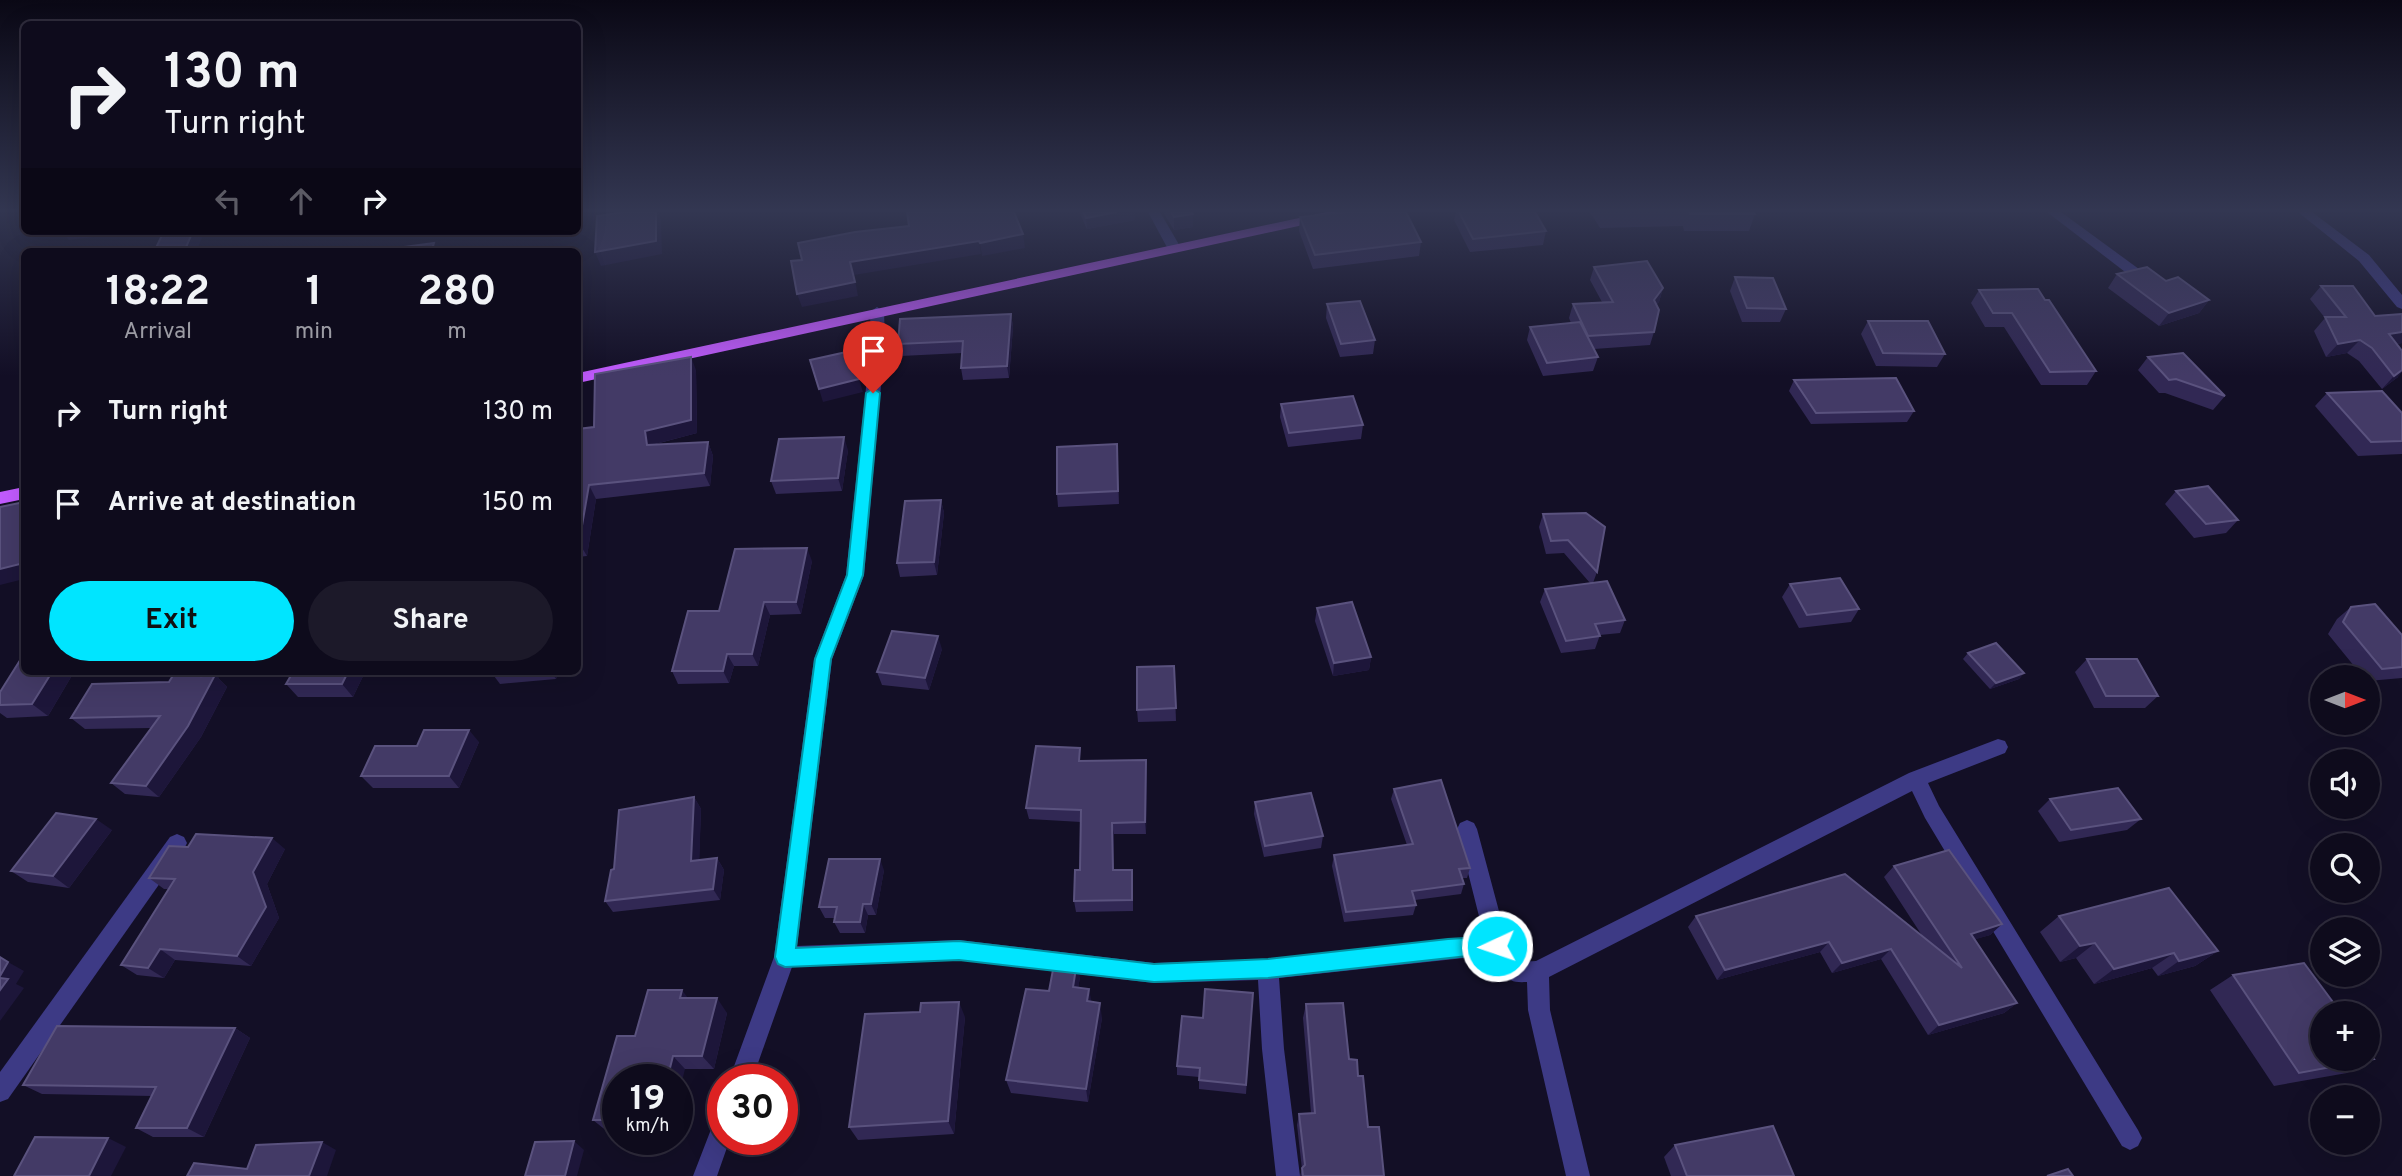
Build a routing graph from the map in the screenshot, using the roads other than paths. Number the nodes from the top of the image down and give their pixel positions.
1 (1086, 267) edge
2 (2127, 267) edge
3 (2371, 267) edge
4 (2138, 275) edge
5 (2402, 304) edge
6 (877, 312) junction
7 (581, 377) edge
8 (21, 494) edge
9 (0, 498) edge
10 (1998, 747) dead end
11 (1916, 779) junction
12 (1467, 829) dead end
13 (177, 843) edge
14 (1497, 946) junction
15 (785, 957) junction
16 (1268, 969) junction
17 (1538, 971) junction
18 (746, 1064) edge
19 (0, 1091) edge
20 (2130, 1138) dead end
21 (713, 1155) edge
22 (705, 1176) edge
23 (1288, 1176) edge
24 (1578, 1176) edge

1 - 6 main road
2 - 4 street
3 - 5 street
6 - 7 main road
6 - 15 street
8 - 9 main road
10 - 11 street
11 - 17 street
11 - 20 street
12 - 14 street
13 - 19 street
14 - 16 street
14 - 17 street
15 - 16 street
15 - 18 street
16 - 23 street
17 - 24 street
21 - 22 street

